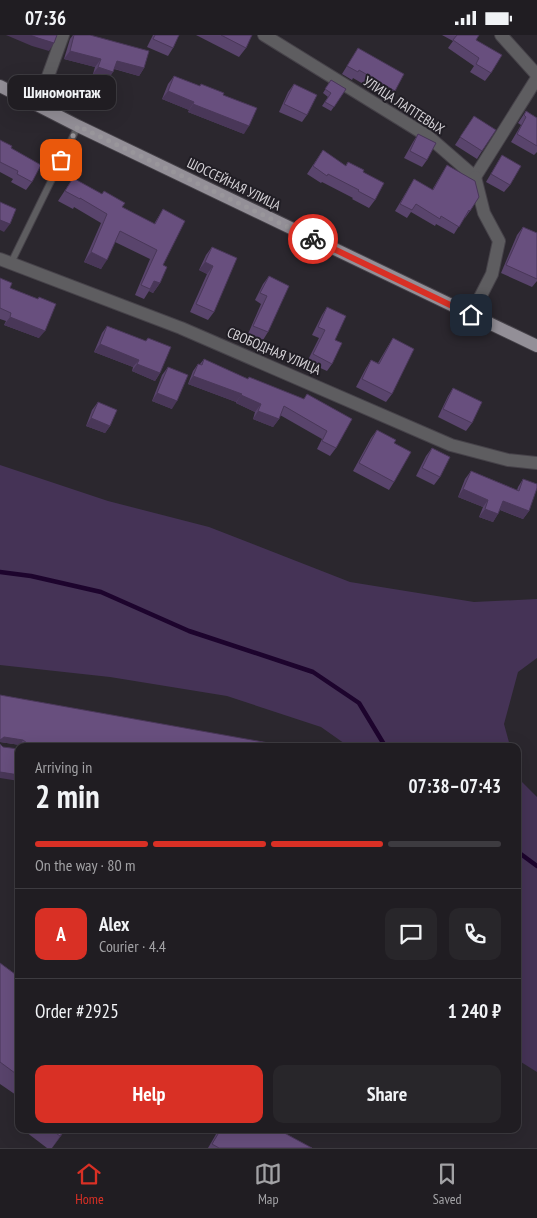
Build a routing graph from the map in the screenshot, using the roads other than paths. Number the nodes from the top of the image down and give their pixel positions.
1 (63, 35) edge
2 (264, 35) edge
3 (502, 35) edge
4 (537, 77) edge
5 (0, 86) edge
6 (38, 105) junction
7 (78, 126) junction
8 (475, 177) junction
9 (5, 261) edge
10 (471, 315) junction
11 (537, 346) edge
12 (537, 463) edge

1 - 6 street
2 - 8 street, УЛИЦА ЛАПТЕВЫХ
3 - 4 street
4 - 8 street
5 - 6 main road, ШОССЕЙНАЯ УЛИЦА
6 - 7 main road, ШОССЕЙНАЯ УЛИЦА
7 - 9 lane
7 - 10 main road, ШОССЕЙНАЯ УЛИЦА
8 - 10 street
9 - 12 street, СВОБОДНАЯ УЛИЦА
10 - 11 main road, ШОССЕЙНАЯ УЛИЦА

